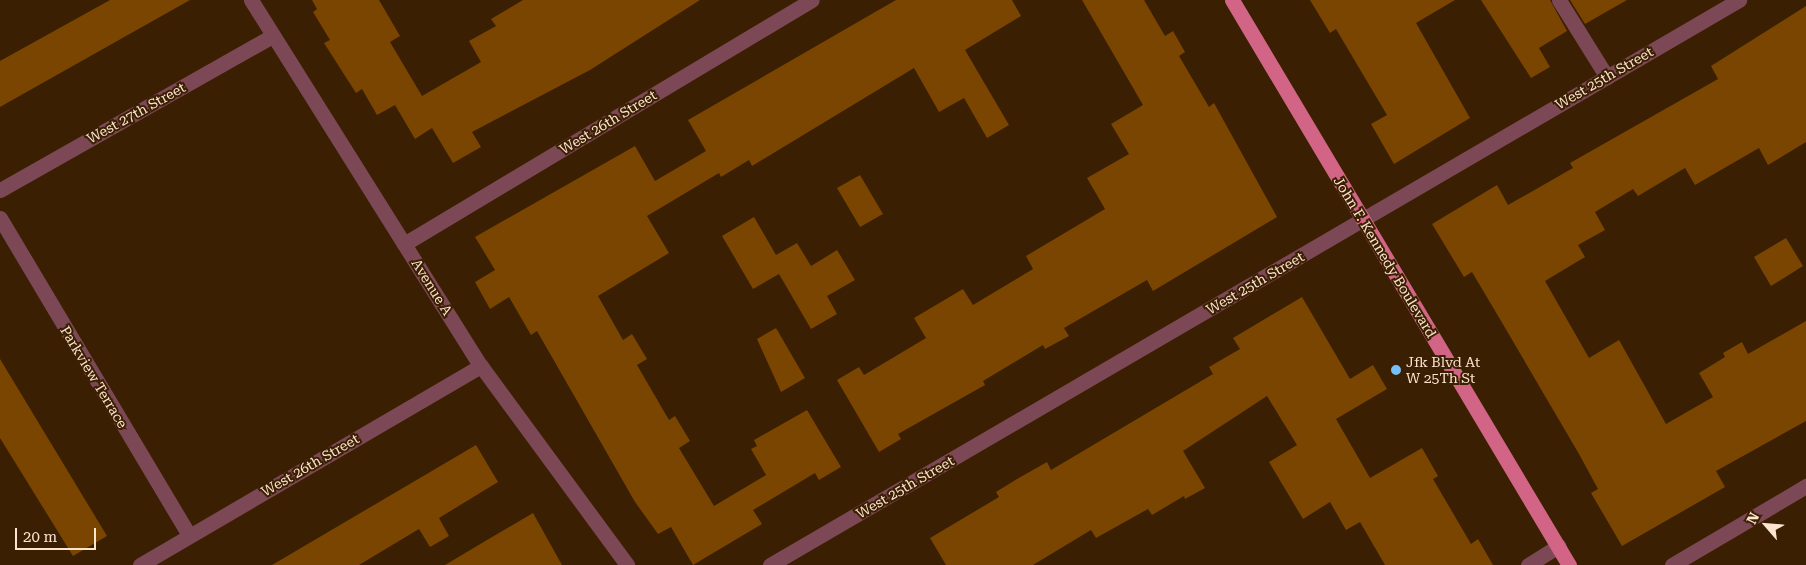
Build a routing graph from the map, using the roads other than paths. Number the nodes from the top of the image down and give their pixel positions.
1 (251, 0) edge
2 (812, 0) edge
3 (1232, 0) edge
4 (1559, 0) edge
5 (1739, 0) edge
6 (272, 36) junction
7 (1608, 77) junction
8 (0, 190) edge
9 (0, 218) edge
10 (1362, 220) junction
11 (404, 244) junction
12 (481, 366) junction
13 (1806, 486) edge
14 (189, 536) junction
15 (1558, 546) junction
16 (140, 565) edge
17 (626, 565) edge
18 (770, 565) edge
19 (1528, 565) edge
20 (1569, 565) edge
21 (1672, 565) edge

1 - 6 street, Avenue A
2 - 11 street, West 26th Street
3 - 10 main road, John F. Kennedy Boulevard
4 - 7 street
5 - 7 street, West 25th Street
6 - 8 street, West 27th Street
6 - 11 street, Avenue A
7 - 10 street, West 25th Street
9 - 14 street, Parkview Terrace
10 - 15 main road, John F. Kennedy Boulevard
10 - 18 street, West 25th Street
11 - 12 street, Avenue A
12 - 14 street, West 26th Street
12 - 17 street, Avenue A
13 - 21 street
14 - 16 street, West 26th Street
15 - 19 street
15 - 20 main road, John F. Kennedy Boulevard

